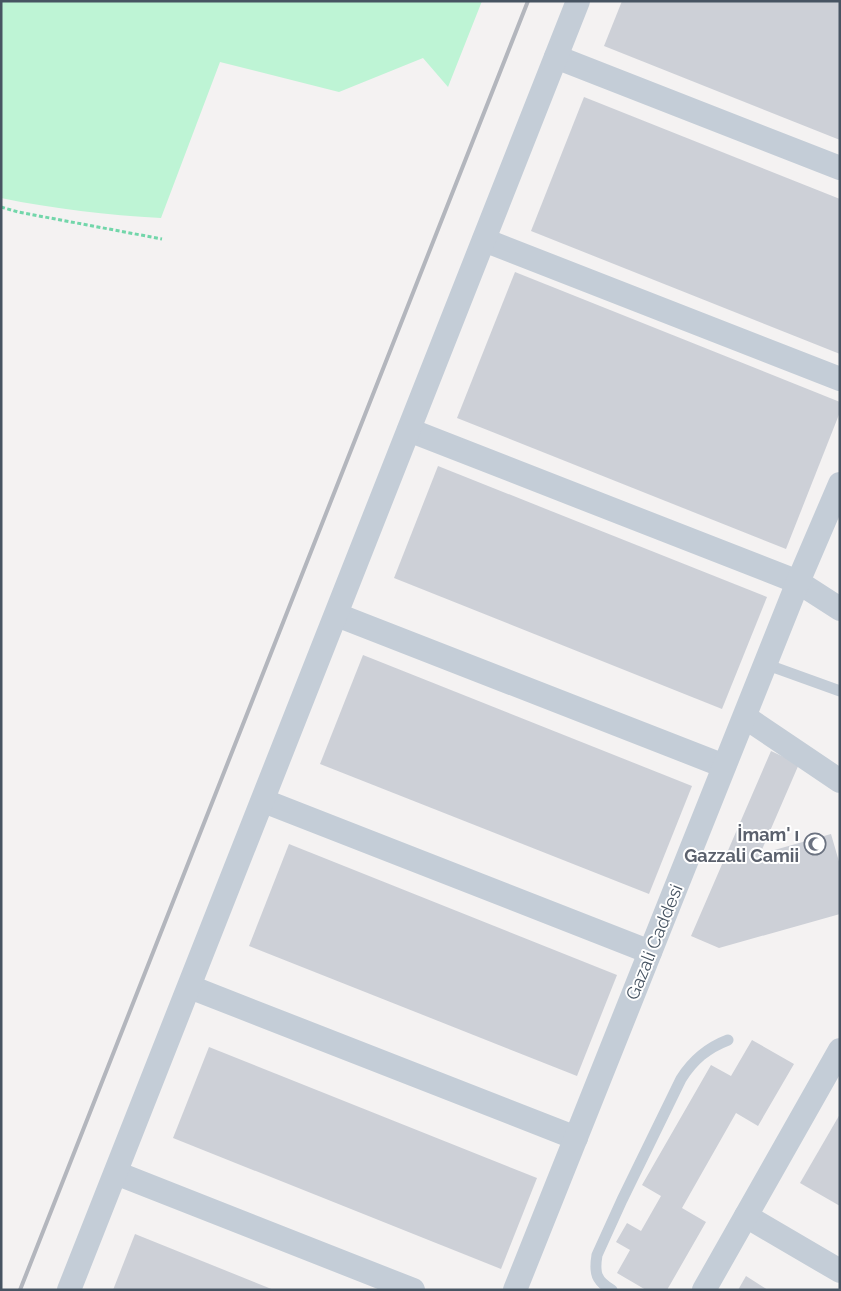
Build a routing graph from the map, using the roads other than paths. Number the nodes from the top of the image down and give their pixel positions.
1 (578, 1) edge
2 (556, 57) junction
3 (840, 168) edge
4 (484, 240) junction
5 (840, 379) edge
6 (409, 430) junction
7 (840, 484) edge
8 (798, 582) junction
9 (840, 609) edge
10 (337, 615) junction
11 (765, 664) junction
12 (840, 691) edge
13 (744, 717) junction
14 (724, 766) junction
15 (840, 781) edge
16 (264, 801) junction
17 (650, 952) junction
18 (190, 987) junction
19 (728, 1040) dead end
20 (840, 1050) edge
21 (576, 1138) junction
22 (116, 1173) junction
23 (746, 1216) junction
24 (840, 1271) edge
25 (69, 1290) edge
26 (413, 1290) edge
27 (515, 1290) edge
28 (612, 1290) edge
29 (704, 1290) edge

1 - 2 street
2 - 3 street
2 - 4 street
4 - 5 street
4 - 6 street
6 - 8 street
6 - 10 street
7 - 8 street, Gazali Caddesi
8 - 9 street
8 - 11 street, Gazali Caddesi
10 - 14 street
10 - 16 street
11 - 12 lane
11 - 13 street, Gazali Caddesi
13 - 14 street, Gazali Caddesi
13 - 15 street
14 - 17 street, Gazali Caddesi
16 - 17 street
16 - 18 street
17 - 21 street, Gazali Caddesi
18 - 21 street
18 - 22 street
19 - 28 lane
20 - 23 street
21 - 27 street, Gazali Caddesi
22 - 25 street
22 - 26 street
23 - 24 street
23 - 29 street

